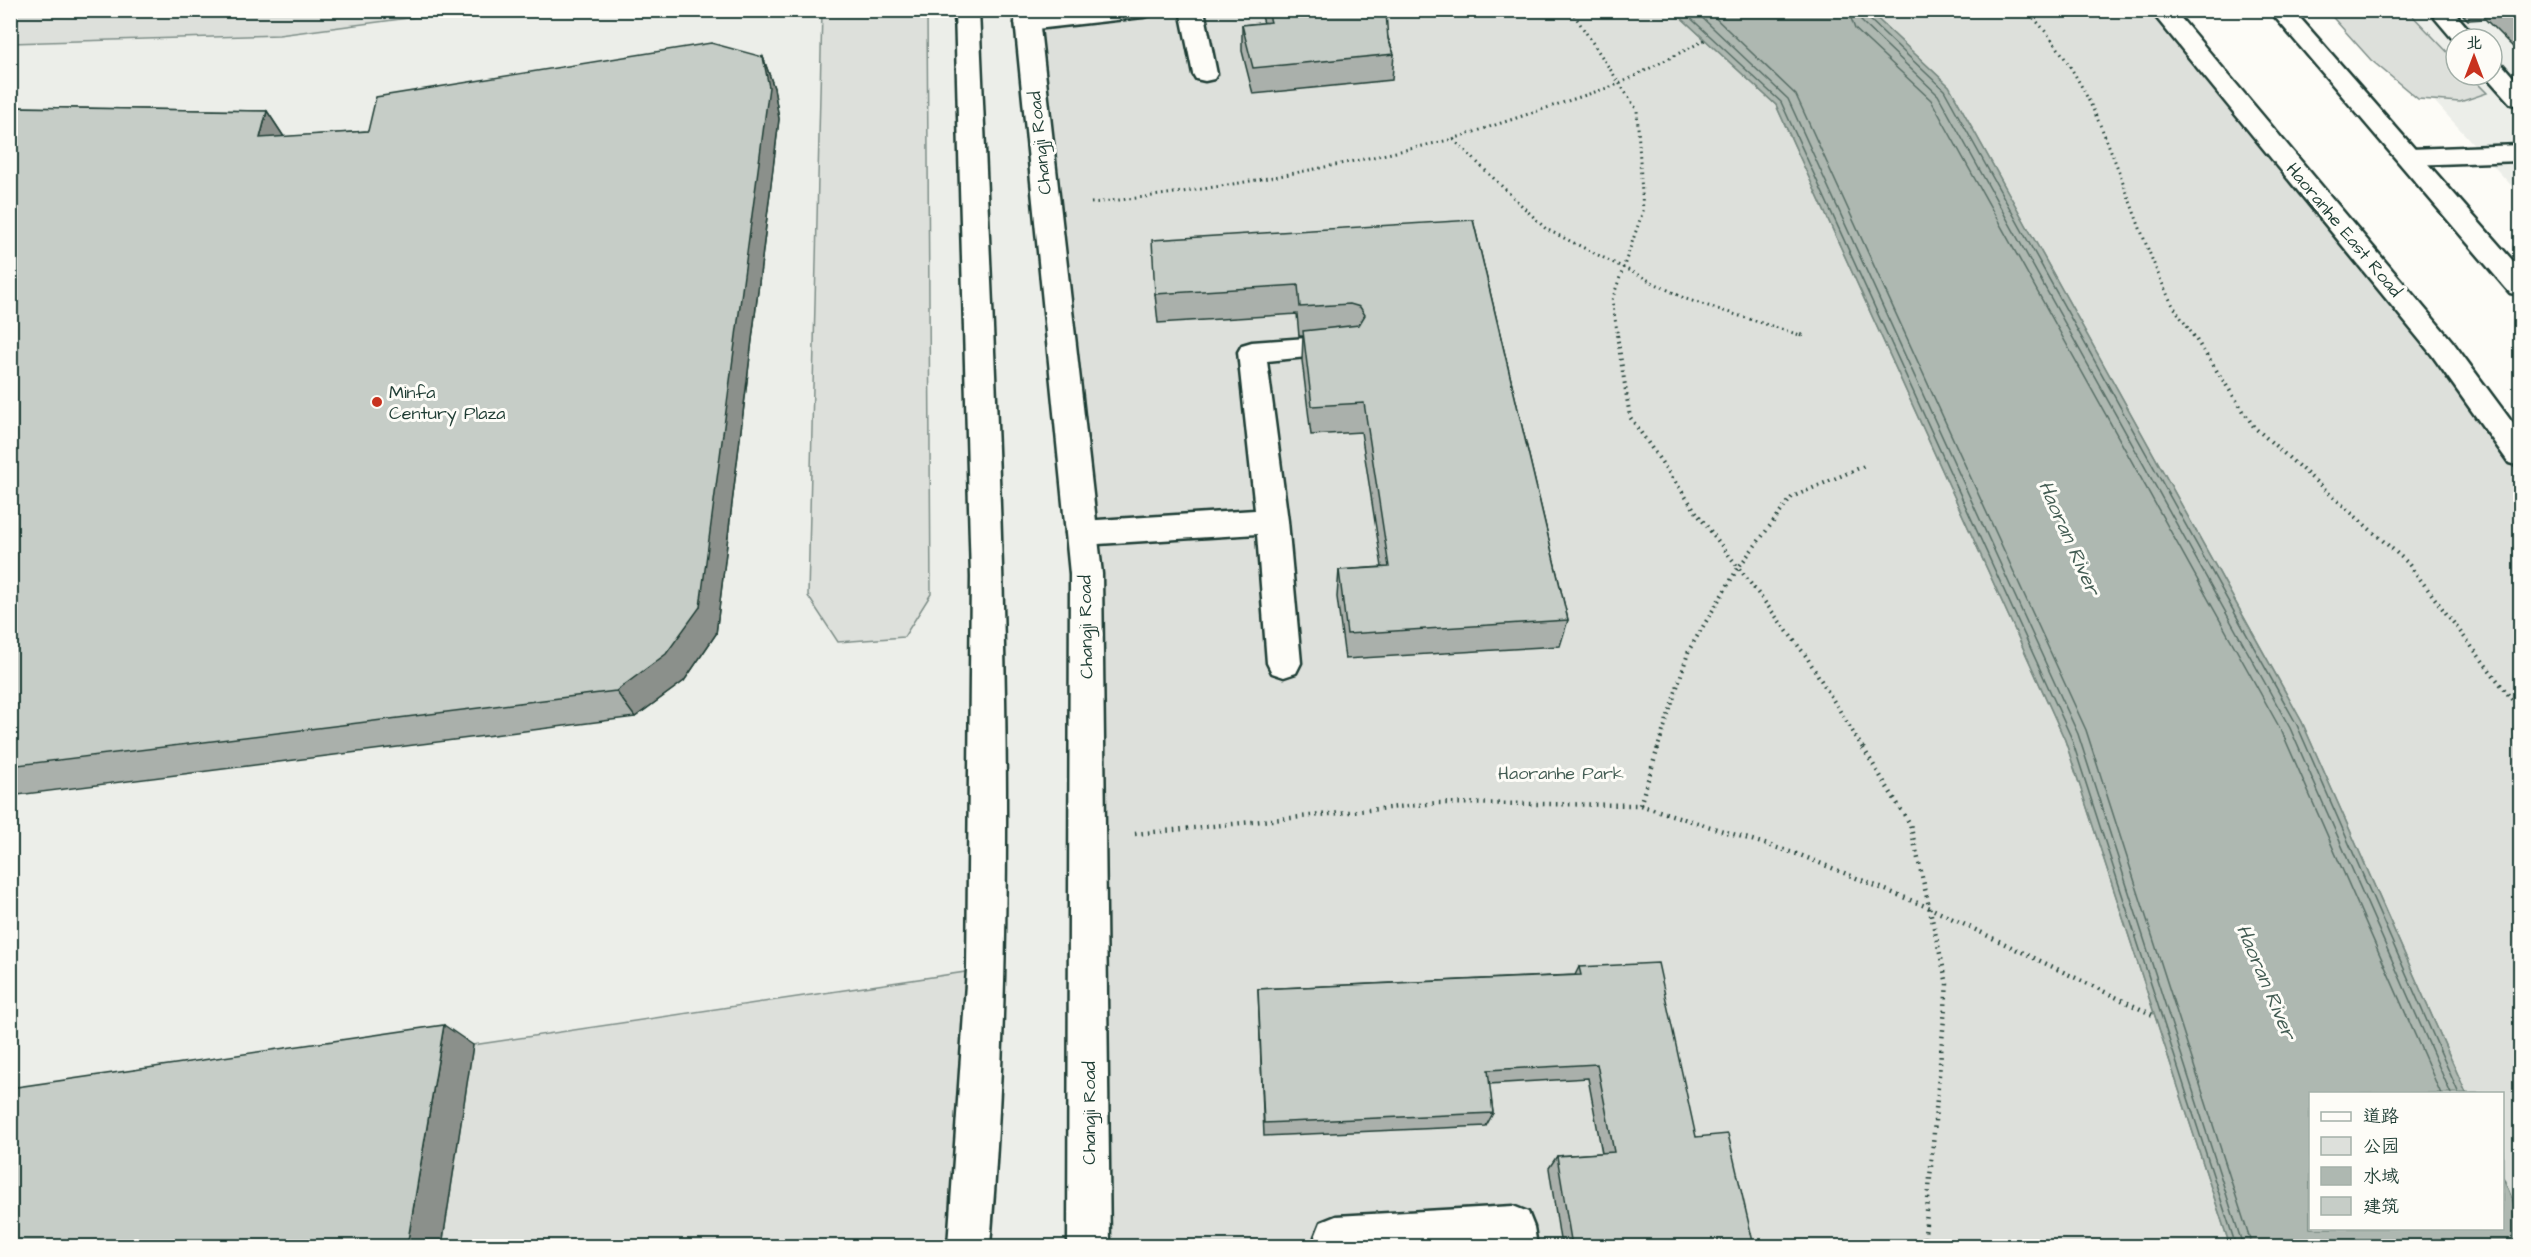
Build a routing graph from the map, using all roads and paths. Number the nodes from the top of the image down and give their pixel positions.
1 (967, 10) edge
2 (1143, 10) edge
3 (1192, 10) edge
4 (1571, 10) edge
5 (2026, 10) edge
6 (2161, 10) edge
7 (2280, 10) edge
8 (2439, 10) edge
9 (1027, 17) edge
10 (2454, 27) edge
11 (1705, 40) dead end
12 (1204, 74) dead end
13 (2504, 81) edge
14 (1619, 84) junction
15 (2520, 99) edge
16 (1454, 140) junction
17 (2520, 153) edge
18 (2410, 157) junction
19 (1047, 206) junction
20 (1623, 269) junction
21 (2520, 286) edge
22 (1803, 336) dead end
23 (1347, 345) edge
24 (2520, 455) edge
25 (1864, 466) dead end
26 (1272, 521) junction
27 (1082, 533) junction
28 (1738, 568) junction
29 (1284, 663) dead end
30 (2520, 710) edge
31 (1640, 805) junction
32 (1087, 838) junction
33 (1930, 908) junction
34 (2155, 1016) dead end
35 (969, 1246) edge
36 (1089, 1246) edge
37 (1337, 1246) edge
38 (1515, 1246) edge
39 (1924, 1246) edge

1 - 35 street
2 - 9 street
3 - 12 street
4 - 14 path
5 - 30 path
6 - 24 street, Haoranhe East Road
7 - 18 street
8 - 10 street
9 - 19 street, Changji Road
11 - 14 path
13 - 15 street
14 - 16 path
14 - 20 path
16 - 19 path
16 - 20 path
17 - 18 street
18 - 21 street
19 - 27 street, Changji Road
20 - 22 path
20 - 28 path
23 - 26 street
25 - 28 path
26 - 27 street
26 - 29 street
27 - 32 street, Changji Road
28 - 31 path
28 - 33 path
31 - 32 path
31 - 33 path
32 - 36 street, Changji Road
33 - 34 path
33 - 39 path
37 - 38 street

